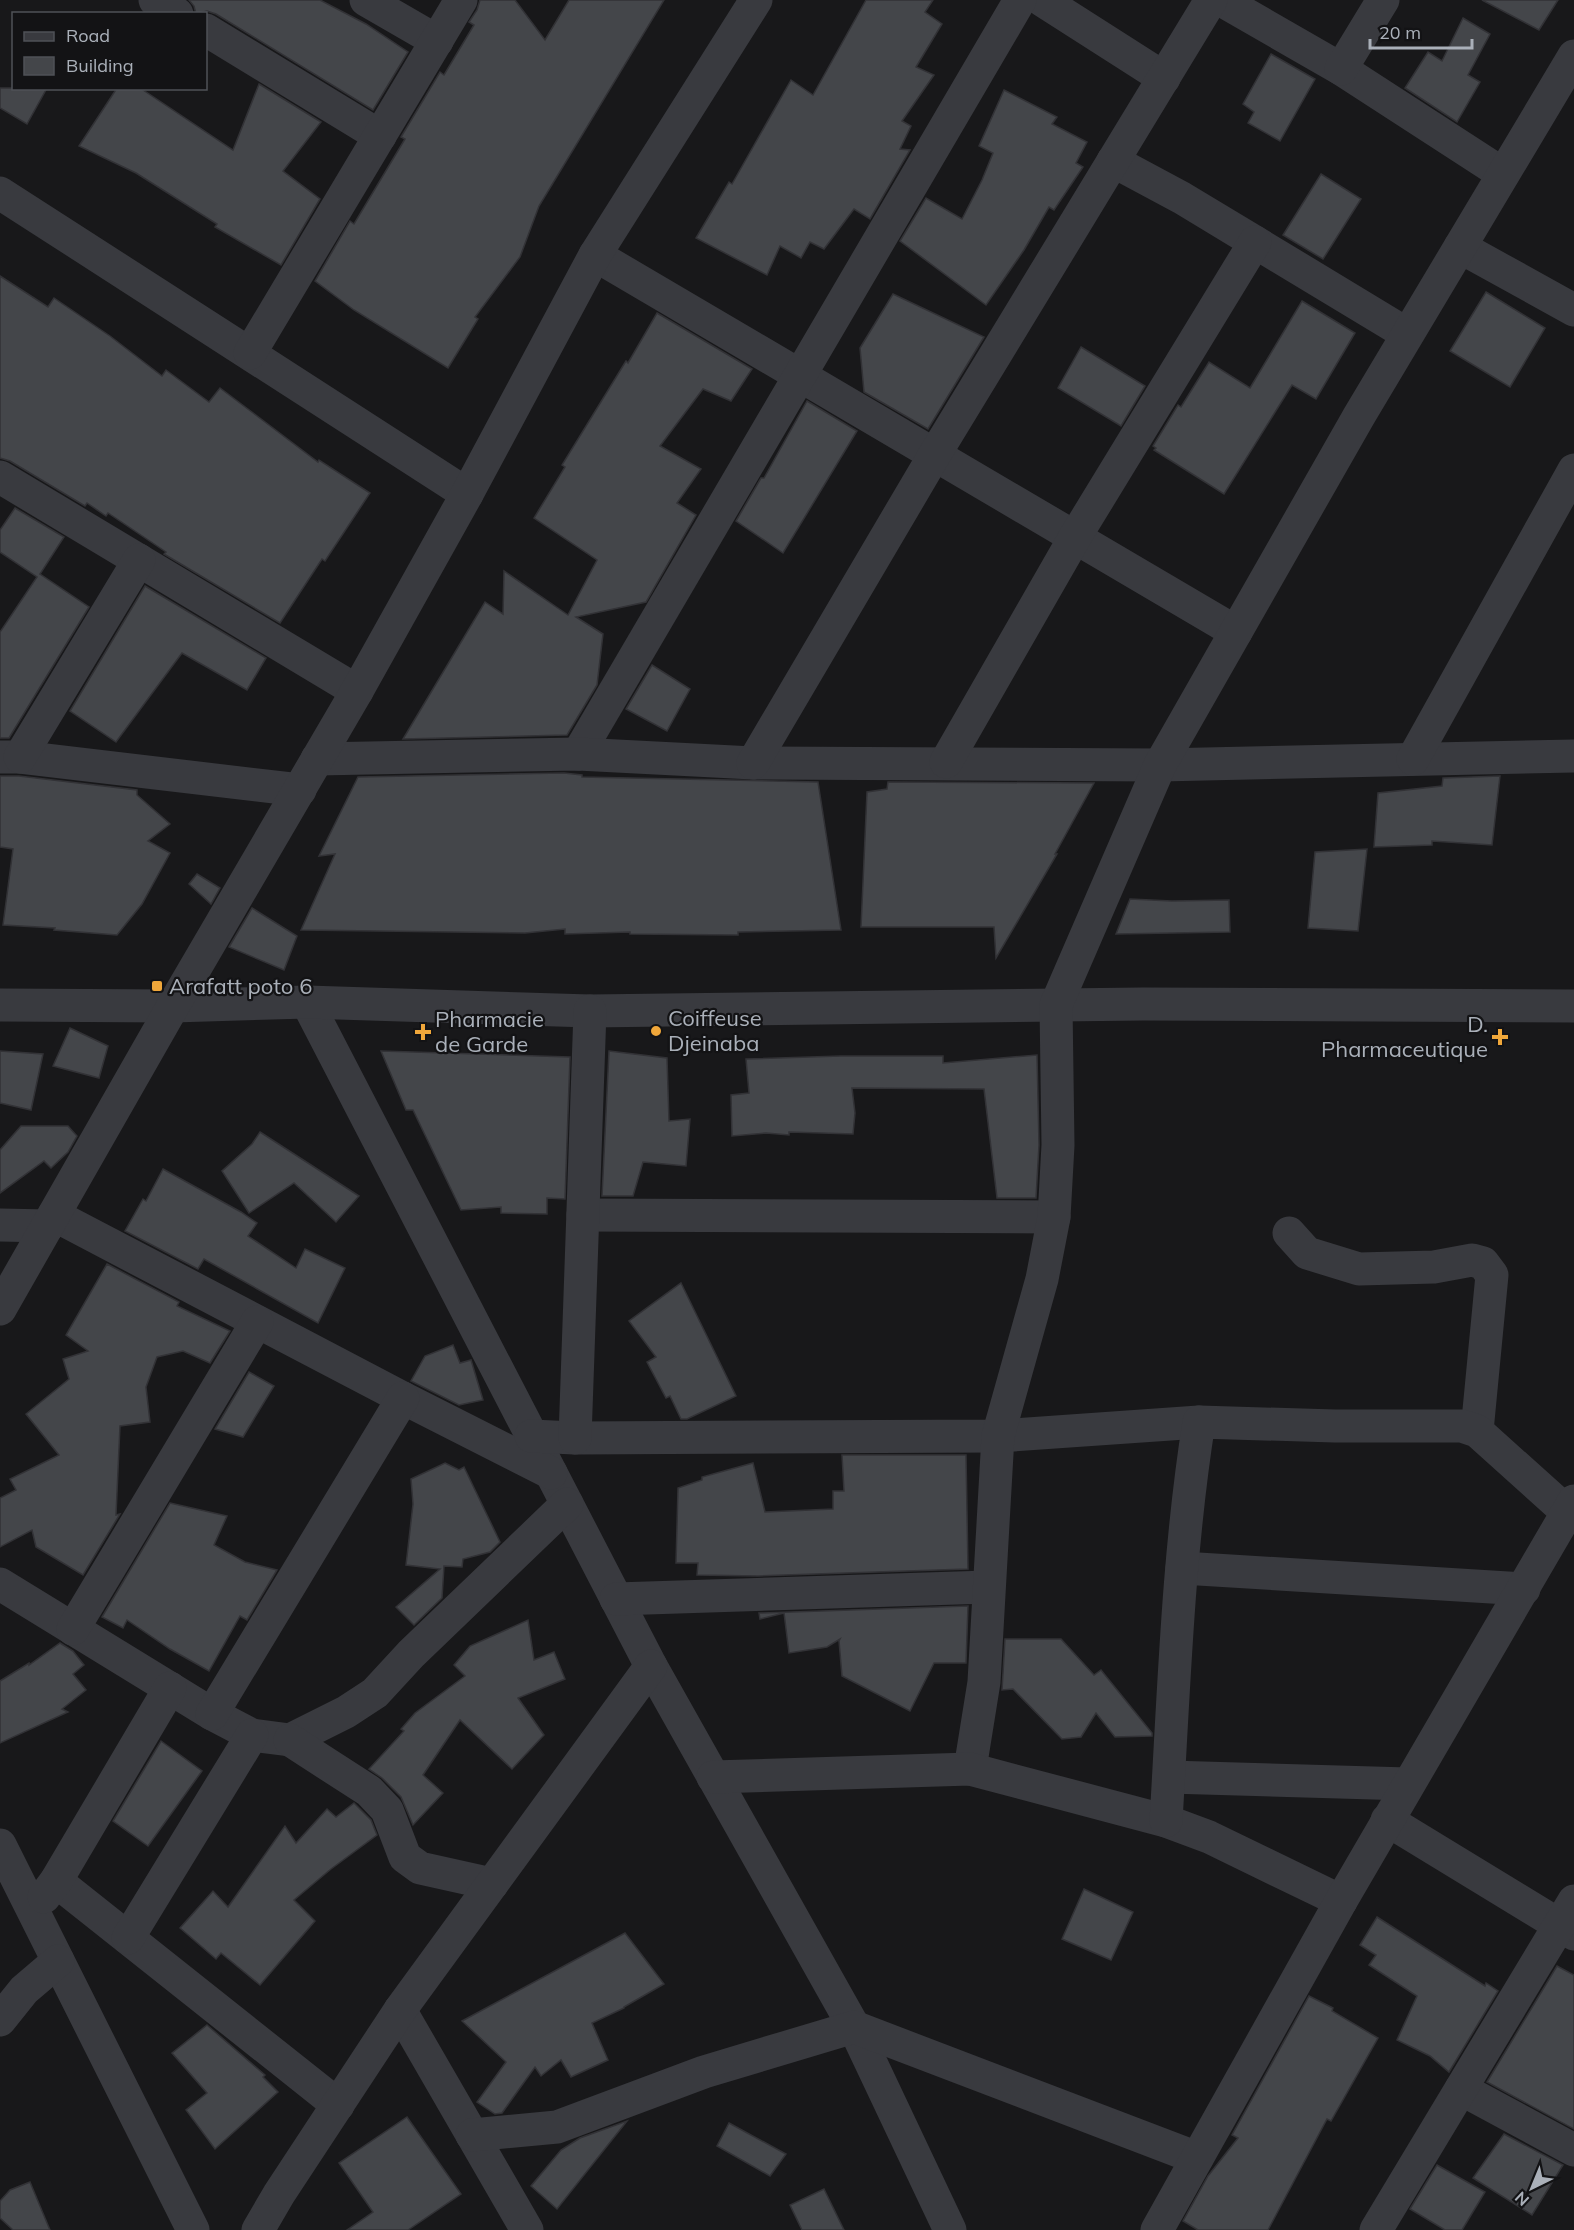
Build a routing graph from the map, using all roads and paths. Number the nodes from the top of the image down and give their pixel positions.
1 (155, 0) edge
2 (366, 0) edge
3 (461, 0) edge
4 (756, 0) edge
5 (1020, 0) edge
6 (1042, 0) edge
7 (1211, 0) edge
8 (1221, 0) edge
9 (1383, 0) edge
10 (174, 12) edge
11 (207, 31) edge
12 (437, 41) junction
13 (1574, 56) edge
14 (1341, 69) junction
15 (1164, 78) junction
16 (1564, 94) edge
17 (380, 136) junction
18 (1113, 161) junction
19 (1503, 174) junction
20 (0, 193) edge
21 (1255, 242) junction
22 (1460, 247) junction
23 (595, 255) junction
24 (1574, 310) edge
25 (1407, 334) junction
26 (250, 352) junction
27 (801, 374) junction
28 (935, 454) junction
29 (1574, 471) edge
30 (2, 485) edge
31 (467, 494) junction
32 (1075, 537) junction
33 (140, 560) junction
34 (1236, 632) junction
35 (357, 691) junction
36 (578, 754) junction
37 (1574, 756) edge
38 (10, 757) edge
39 (317, 759) junction
40 (1413, 759) junction
41 (946, 762) junction
42 (753, 763) junction
43 (1160, 765) junction
44 (300, 790) junction
45 (307, 1002) junction
46 (0, 1005) edge
47 (1056, 1005) junction
48 (173, 1006) junction
49 (1574, 1006) edge
50 (590, 1011) junction
51 (583, 1215) junction
52 (1054, 1217) junction
53 (51, 1220) junction
54 (0, 1225) edge
55 (1289, 1233) dead end
56 (0, 1309) edge
57 (257, 1322) junction
58 (404, 1398) junction
59 (1199, 1422) junction
60 (1477, 1431) junction
61 (531, 1436) junction
62 (998, 1436) junction
63 (575, 1438) junction
64 (551, 1473) junction
65 (567, 1504) junction
66 (1571, 1506) edge
67 (1182, 1568) junction
68 (0, 1584) edge
69 (988, 1587) junction
70 (1524, 1589) junction
71 (616, 1599) junction
72 (73, 1629) junction
73 (651, 1666) junction
74 (170, 1688) junction
75 (212, 1714) junction
76 (252, 1735) junction
77 (290, 1740) junction
78 (970, 1769) junction
79 (713, 1777) junction
80 (1168, 1777) junction
81 (1408, 1784) junction
82 (1387, 1820) junction
83 (1166, 1821) junction
84 (0, 1845) edge
85 (56, 1881) junction
86 (492, 1884) junction
87 (1341, 1901) junction
88 (33, 1912) junction
89 (1569, 1920) edge
90 (128, 1938) junction
91 (58, 1961) junction
92 (400, 2010) junction
93 (0, 2020) edge
94 (854, 2027) junction
95 (1461, 2089) junction
96 (338, 2105) junction
97 (472, 2135) junction
98 (1574, 2150) edge
99 (1197, 2158) junction
100 (1386, 2227) edge
101 (193, 2230) edge
102 (258, 2230) edge
103 (527, 2230) edge
104 (950, 2230) edge
105 (1157, 2230) edge

1 - 10 street
2 - 12 street
3 - 12 street
4 - 23 street
5 - 27 street
6 - 15 street
7 - 15 street
8 - 14 street
9 - 14 street
11 - 17 street
12 - 17 street
13 - 16 street
14 - 19 street
15 - 18 street
16 - 19 street
17 - 26 street
18 - 21 street
18 - 28 street
19 - 22 street
20 - 26 street
21 - 25 street
21 - 32 street
22 - 24 street
22 - 25 street
23 - 27 street
23 - 31 street
25 - 34 street
26 - 31 street
27 - 28 street
27 - 36 street
28 - 32 street
28 - 42 street
29 - 40 street
30 - 33 street
31 - 35 street
32 - 34 street
32 - 41 street
33 - 35 street
33 - 38 street
34 - 43 street
35 - 39 street
36 - 39 street
36 - 42 street
37 - 40 street
38 - 44 street
39 - 44 street
40 - 43 street
41 - 42 street
41 - 43 street
43 - 47 street
44 - 48 street
45 - 48 street
45 - 50 street
45 - 61 street
46 - 48 street
47 - 49 street
47 - 50 street
47 - 52 street
48 - 53 street
50 - 51 street
51 - 52 street
51 - 63 street
52 - 62 street
53 - 54 street
53 - 56 street
53 - 57 street
55 - 60 street
57 - 58 street
57 - 72 street
58 - 64 street
58 - 75 street
59 - 60 street
59 - 62 street
59 - 67 street
60 - 66 street
61 - 63 street
61 - 64 street
62 - 63 street
62 - 69 street
64 - 65 street
65 - 71 street
65 - 77 street
66 - 70 street
67 - 70 street
67 - 80 street
68 - 72 street
69 - 71 street
69 - 78 street
70 - 81 street
71 - 73 street
72 - 74 street
73 - 79 street
73 - 86 street
74 - 75 street
74 - 85 street
75 - 76 street
76 - 77 street
76 - 90 street
77 - 86 street
78 - 79 street
78 - 83 street
79 - 94 street
80 - 81 street
80 - 83 street
81 - 82 street
82 - 87 street
82 - 89 street
83 - 87 street
84 - 88 street
85 - 88 street
85 - 90 street
86 - 92 street
87 - 99 street
88 - 91 street
89 - 95 street
90 - 96 street
91 - 93 street
91 - 101 street
92 - 96 street
92 - 97 street
94 - 97 street
94 - 99 street
94 - 104 street
95 - 98 street
95 - 100 street
96 - 102 street
97 - 103 street
99 - 105 street

